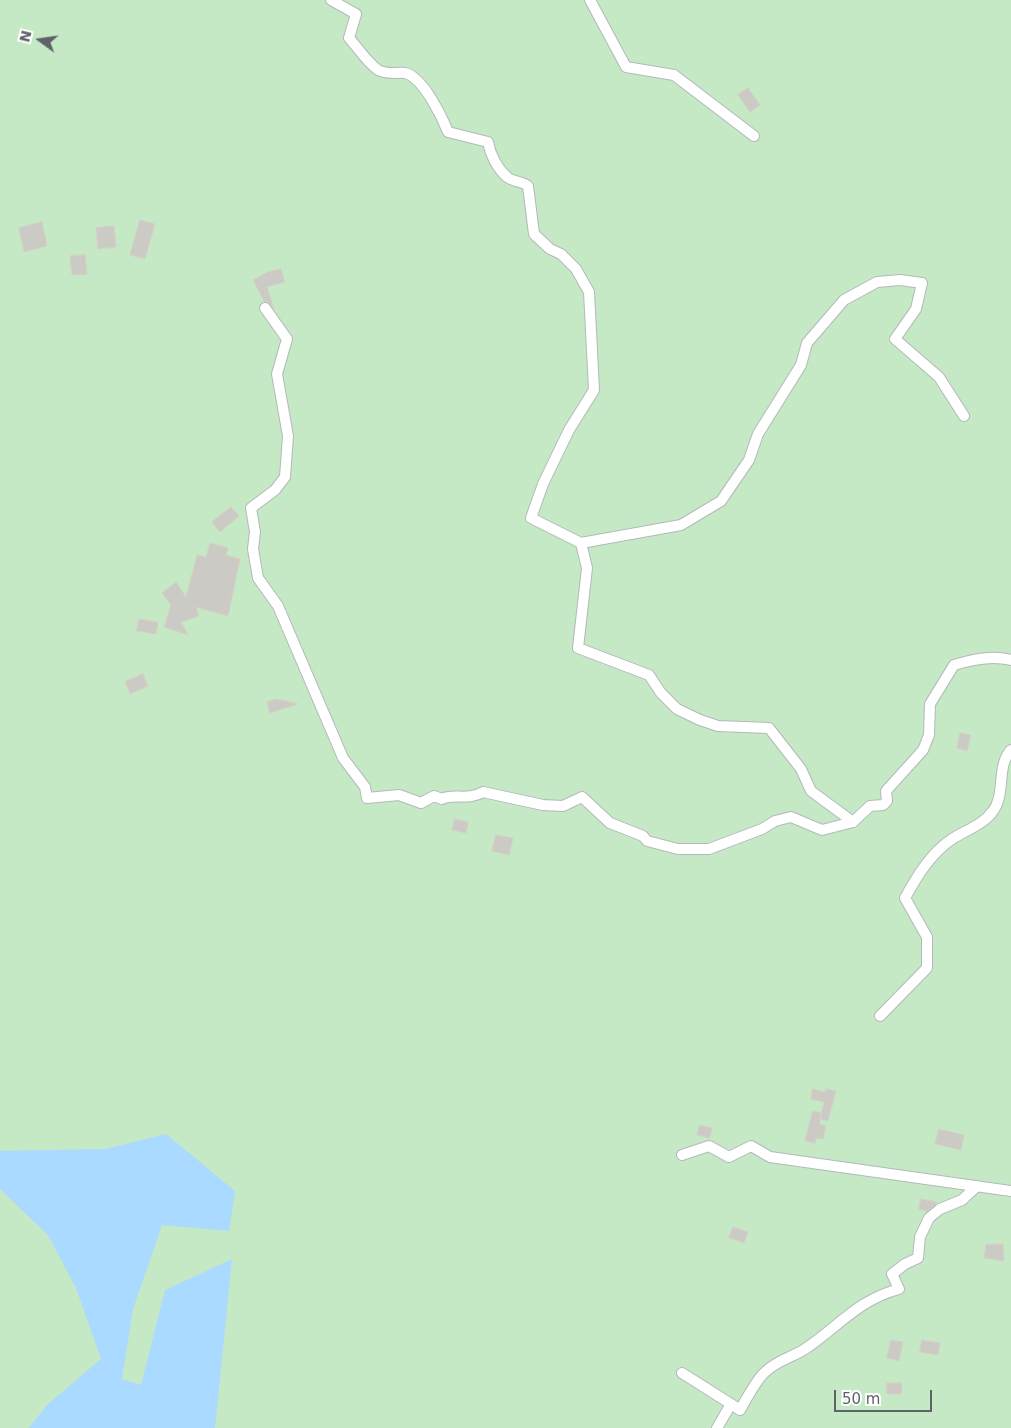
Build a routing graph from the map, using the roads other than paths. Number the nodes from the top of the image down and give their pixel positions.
1 (331, 0) edge
2 (590, 0) edge
3 (754, 136) dead end
4 (265, 308) dead end
5 (964, 416) dead end
6 (580, 543) junction
7 (1011, 660) edge
8 (1011, 750) edge
9 (853, 822) junction
10 (880, 1016) dead end
11 (682, 1155) dead end
12 (977, 1186) junction
13 (1011, 1191) edge
14 (682, 1373) dead end
15 (732, 1404) junction
16 (717, 1428) edge

1 - 6 street
2 - 3 street
4 - 9 street
5 - 6 street
6 - 9 street
7 - 9 street
8 - 10 street
11 - 12 street
12 - 13 street
12 - 15 street
14 - 15 street
15 - 16 street

